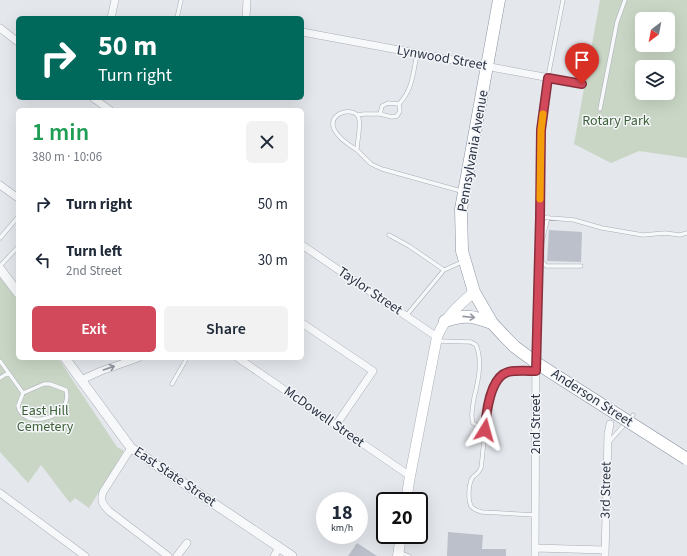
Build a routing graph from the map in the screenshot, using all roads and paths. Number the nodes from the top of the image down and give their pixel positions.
1 (115, 0) edge
2 (181, 0) edge
3 (248, 0) edge
4 (499, 0) edge
5 (564, 0) edge
6 (624, 0) edge
7 (111, 16) edge
8 (177, 16) edge
9 (246, 16) edge
10 (0, 28) edge
11 (304, 32) edge
12 (16, 40) edge
13 (417, 54) junction
14 (487, 66) junction
15 (548, 78) junction
16 (582, 84) dead end
17 (96, 100) edge
18 (399, 104) junction
19 (107, 108) edge
20 (600, 109) dead end
21 (380, 114) junction
22 (358, 115) junction
23 (357, 150) junction
24 (0, 185) edge
25 (464, 192) junction
26 (16, 197) edge
27 (544, 217) junction
28 (16, 219) edge
29 (687, 233) edge
30 (389, 235) dead end
31 (0, 238) edge
32 (304, 246) edge
33 (16, 249) edge
34 (465, 261) junction
35 (546, 266) junction
36 (580, 266) dead end
37 (0, 267) edge
38 (444, 270) junction
39 (539, 276) junction
40 (16, 291) edge
41 (474, 292) junction
42 (406, 316) junction
43 (445, 321) junction
44 (492, 323) junction
45 (304, 324) edge
46 (437, 339) junction
47 (0, 360) edge
48 (66, 360) edge
49 (132, 360) edge
50 (185, 360) edge
51 (241, 360) edge
52 (536, 371) junction
53 (8, 372) junction
54 (0, 378) edge
55 (81, 380) junction
56 (172, 384) dead end
57 (23, 394) junction
58 (633, 415) dead end
59 (610, 424) dead end
60 (336, 425) junction
61 (485, 430) junction
62 (608, 444) junction
63 (132, 448) junction
64 (687, 459) edge
65 (410, 476) junction
66 (407, 492) edge
67 (0, 493) edge
68 (536, 515) junction
69 (187, 543) dead end
70 (400, 544) edge
71 (280, 548) junction
72 (535, 548) junction
73 (605, 553) edge
74 (399, 554) edge
75 (85, 556) edge
76 (168, 556) edge
77 (177, 556) edge
78 (274, 556) edge
79 (292, 556) edge
80 (409, 556) edge
81 (535, 556) edge

1 - 7 street
2 - 8 lane
3 - 9 street
4 - 14 highway, Pennsylvania Avenue
5 - 15 lane
6 - 20 lane
10 - 12 street
11 - 13 street, Lynwood Street
13 - 14 street, Lynwood Street
13 - 18 lane
14 - 15 street, Lynwood Street
14 - 25 highway, Pennsylvania Avenue
15 - 16 street, Lynwood Street
15 - 27 street, 2nd Street
17 - 19 street
18 - 21 lane
18 - 21 lane
21 - 22 lane
22 - 23 lane
22 - 23 lane
23 - 25 lane
24 - 26 street
25 - 34 highway, Pennsylvania Avenue
27 - 29 lane
27 - 35 lane
27 - 39 street, 2nd Street
28 - 31 lane
30 - 38 lane
32 - 42 street, Taylor Street
33 - 37 lane
34 - 38 lane
34 - 41 highway, Pennsylvania Avenue
35 - 36 lane
35 - 39 lane
37 - 40 street
38 - 42 lane
39 - 52 street, 2nd Street
41 - 43 main road
41 - 44 highway, Anderson Street
42 - 46 street, Taylor Street
43 -> 44 highway
43 - 46 main road
44 - 64 highway, Anderson Street, bridge
45 - 60 street
46 - 61 lane
46 - 65 main road
47 - 53 lane
48 - 55 street, East State Street
55 -> 49 street
50 - 56 lane
51 - 60 street, McDowell Street
52 - 61 lane
52 - 68 street, 2nd Street
53 - 54 lane
53 - 57 lane
55 - 63 street, East State Street
57 - 57 lane
58 - 62 lane
59 - 62 street, 3rd Street
60 - 65 street, McDowell Street
61 - 68 lane
62 - 73 street, 3rd Street
63 - 71 street, East State Street
63 - 76 street
65 - 66 main road
67 - 75 street
68 - 72 street, 2nd Street
69 - 77 street
70 - 74 main road
71 - 78 street
71 - 79 street, East State Street
72 - 73 street
72 - 81 street, 2nd Street
74 - 80 lane

